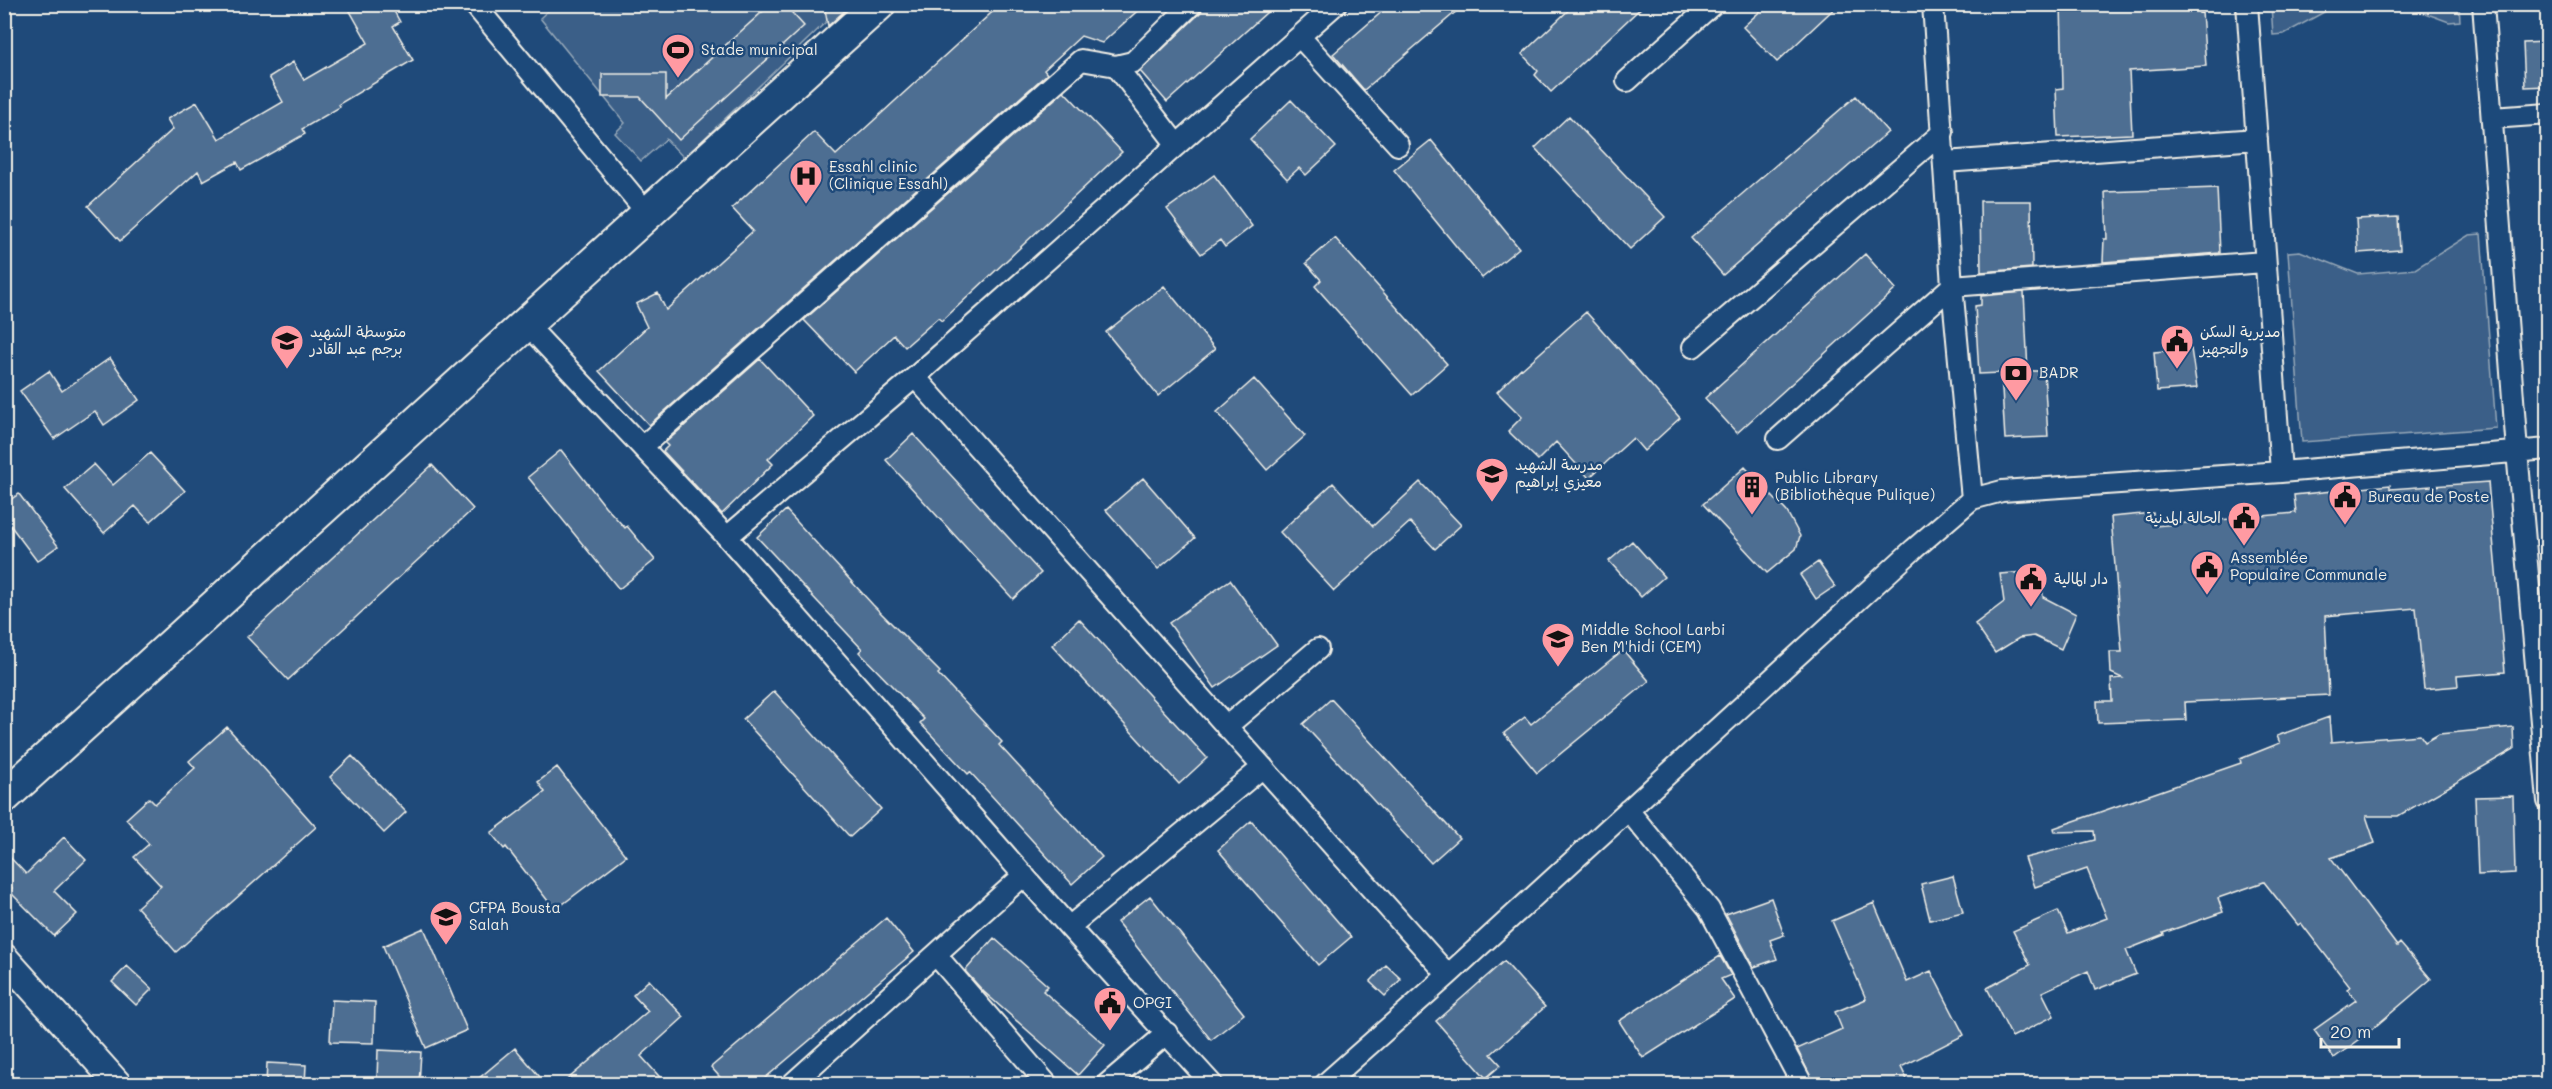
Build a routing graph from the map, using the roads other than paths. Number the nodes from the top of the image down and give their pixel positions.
1 (474, 4) edge
2 (879, 4) edge
3 (1192, 4) edge
4 (1336, 4) edge
5 (1713, 4) edge
6 (1933, 4) edge
7 (2247, 4) edge
8 (2483, 4) edge
9 (1300, 37) junction
10 (1116, 66) junction
11 (1627, 81) dead end
12 (2547, 114) edge
13 (2492, 118) junction
14 (1943, 132) junction
15 (2256, 139) junction
16 (1177, 145) junction
17 (1398, 145) dead end
18 (1946, 162) junction
19 (648, 214) junction
20 (2264, 262) junction
21 (1952, 286) junction
22 (526, 324) junction
23 (1693, 347) dead end
24 (915, 377) junction
25 (1778, 439) dead end
26 (642, 447) junction
27 (2547, 449) edge
28 (2517, 452) junction
29 (2281, 472) junction
30 (1972, 499) junction
31 (727, 537) junction
32 (1318, 649) dead end
33 (1226, 726) junction
34 (1263, 767) junction
35 (4, 797) edge
36 (2547, 801) edge
37 (1628, 810) junction
38 (1024, 875) junction
39 (1069, 927) junction
40 (936, 955) junction
41 (4, 957) edge
42 (1448, 975) junction
43 (1167, 1033) junction
44 (118, 1084) edge
45 (792, 1084) edge
46 (1047, 1084) edge
47 (1107, 1084) edge
48 (1212, 1084) edge
49 (1325, 1084) edge
50 (1803, 1084) edge

1 - 19 street
2 - 19 main road
3 - 10 street
4 - 9 street
5 - 11 street
6 - 14 street
7 - 15 street
8 - 13 street
9 - 16 street
9 - 17 street
10 - 16 street
10 - 26 street
12 - 13 street
13 - 28 street
14 - 18 street
14 - 23 street
15 - 18 street
15 - 20 street
16 - 24 street
18 - 21 street
19 - 22 main road
20 - 21 street
20 - 29 street
21 - 25 street
21 - 30 street
22 - 26 street
22 - 35 main road
24 - 31 street
24 - 33 street
26 - 31 street
27 - 28 street
28 - 29 street
28 - 36 street
29 - 30 street
30 - 37 street
31 - 38 street
32 - 33 street
33 - 34 street
34 - 39 street
34 - 42 street
37 - 42 street
37 - 50 street
38 - 39 street
38 - 40 street
39 - 43 street
40 - 45 street
40 - 46 street
41 - 44 street
42 - 49 street
43 - 47 street
43 - 48 street

